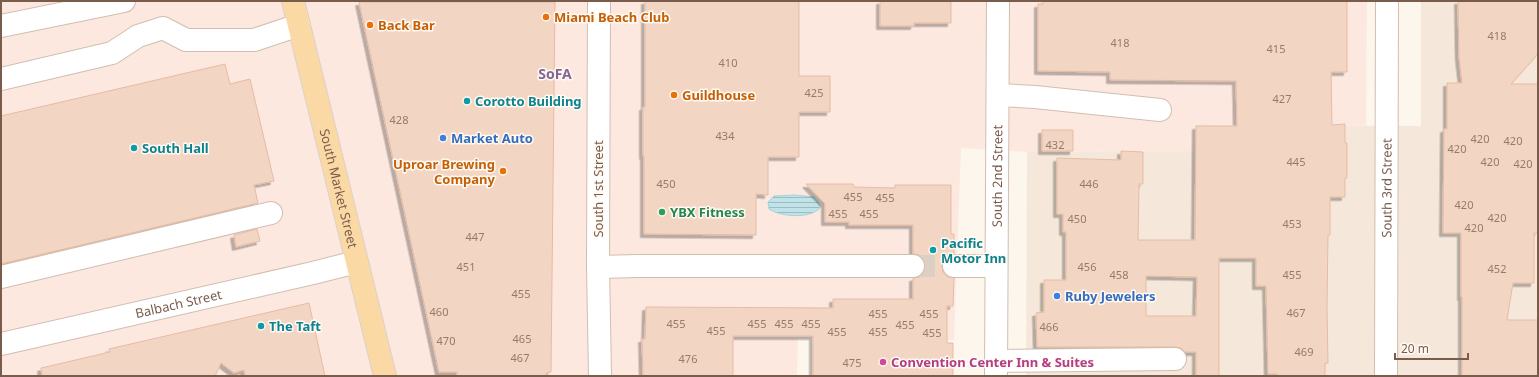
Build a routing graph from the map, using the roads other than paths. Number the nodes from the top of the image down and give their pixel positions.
1 (124, 1) edge
2 (293, 1) edge
3 (599, 1) edge
4 (998, 1) edge
5 (1387, 1) edge
6 (299, 25) junction
7 (1, 26) edge
8 (1, 79) edge
9 (998, 95) junction
10 (1160, 110) dead end
11 (271, 213) dead end
12 (356, 262) junction
13 (913, 266) tunnel mouth
14 (954, 266) tunnel mouth
15 (996, 266) junction
16 (598, 267) junction
17 (1, 277) edge
18 (1, 344) edge
19 (1175, 360) dead end
20 (996, 369) edge
21 (385, 376) edge
22 (600, 376) edge
23 (1386, 376) edge

1 - 7 street
2 - 6 main road, South Market Street
3 - 16 street, South 1st Street
4 - 9 street, South 2nd Street
5 - 23 street, South 3rd Street
6 - 8 street
6 - 12 main road, South Market Street
9 - 10 street
9 - 15 street, South 2nd Street
11 - 17 street
12 - 18 street, Balbach Street
12 - 21 main road, South Market Street
13 - 16 street
14 - 15 street
15 - 20 street, South 2nd Street
16 - 22 street, South 1st Street
19 - 20 street

